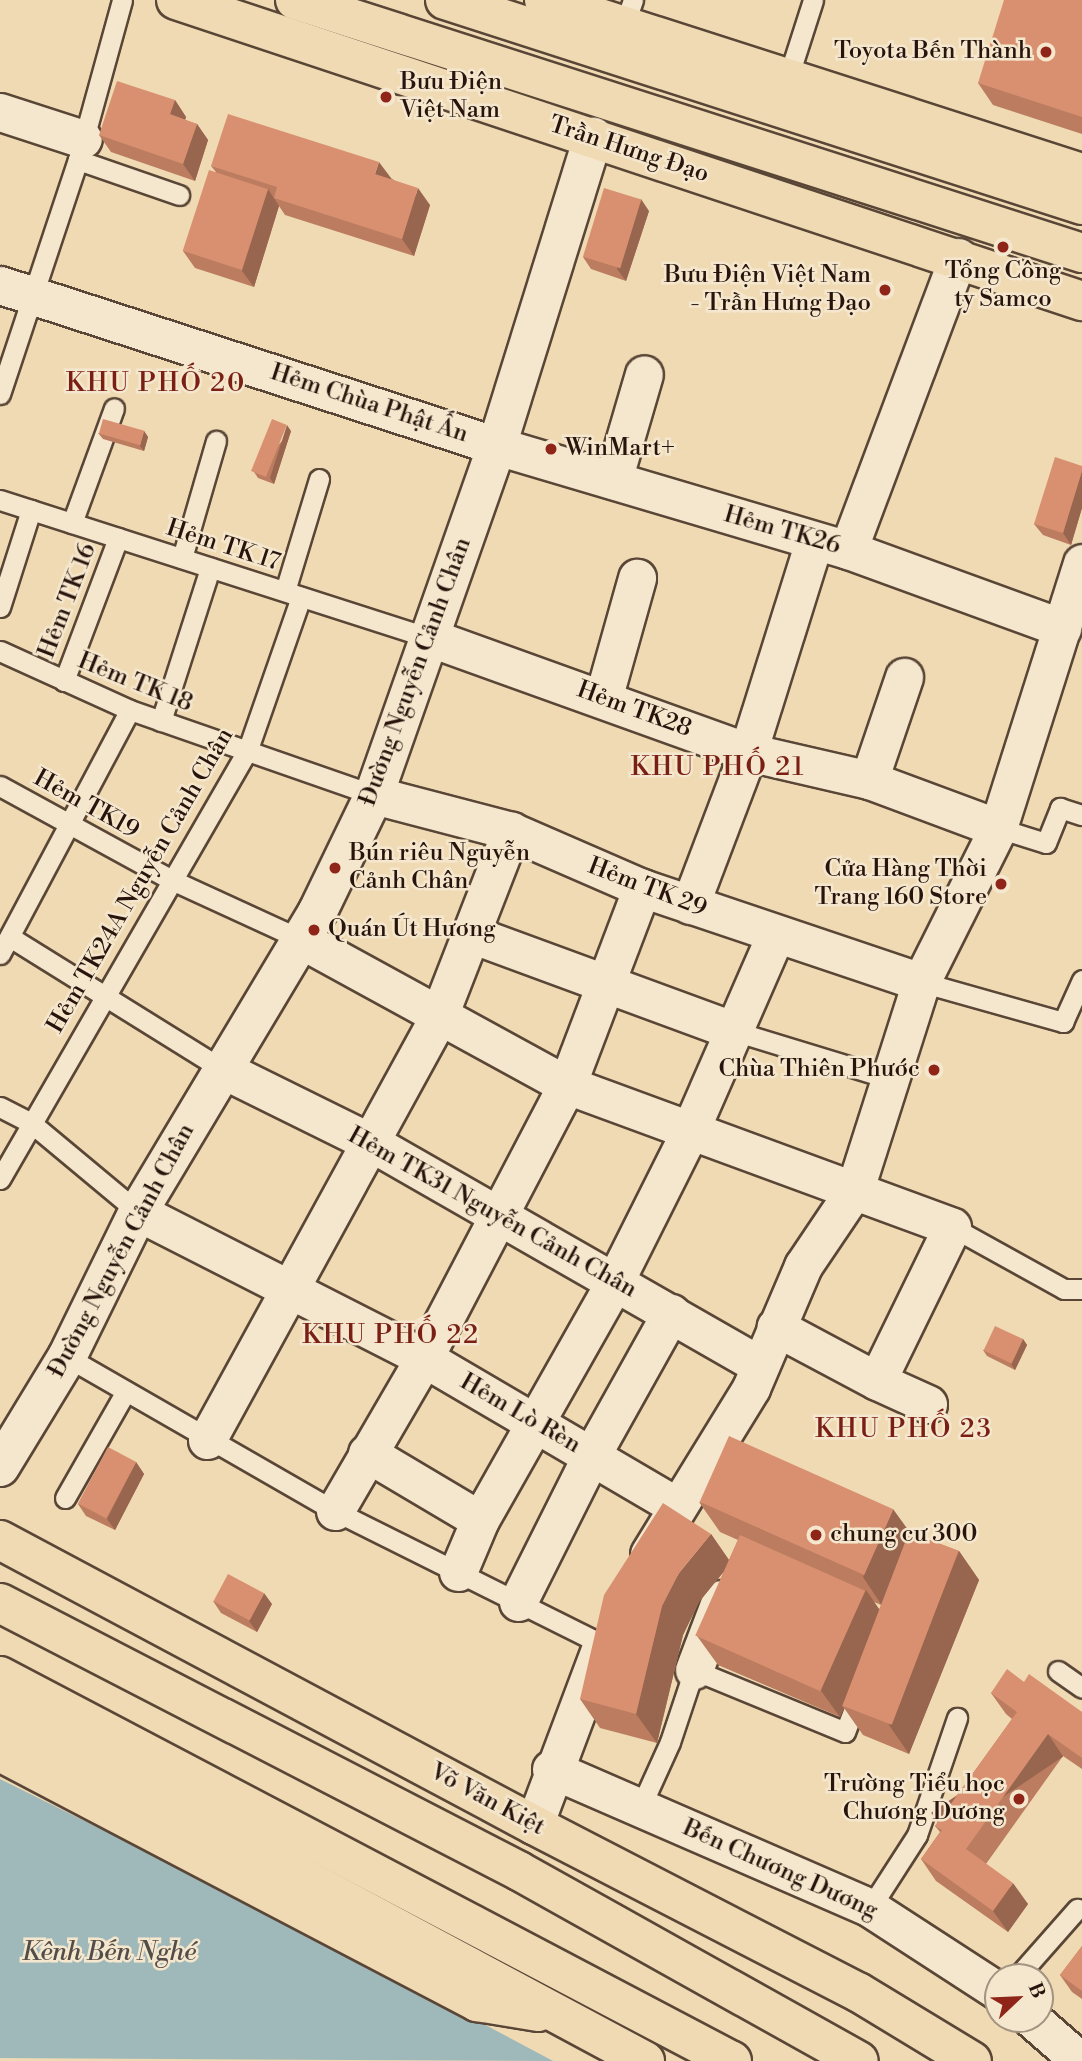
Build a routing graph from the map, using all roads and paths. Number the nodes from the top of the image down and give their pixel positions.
1 (122, 0) edge
2 (176, 0) edge
3 (295, 0) edge
4 (445, 0) edge
5 (544, 0) edge
6 (813, 0) edge
7 (218, 7) edge
8 (624, 27) edge
9 (412, 39) junction
10 (403, 75) junction
11 (784, 94) junction
12 (0, 112) edge
13 (597, 119) junction
14 (945, 145) junction
15 (80, 149) junction
16 (1082, 173) edge
17 (179, 195) dead end
18 (1082, 205) edge
19 (1082, 253) edge
20 (958, 257) junction
21 (16, 290) edge
22 (1082, 301) edge
23 (644, 374) dead end
24 (0, 394) edge
25 (114, 408) dead end
26 (216, 440) dead end
27 (498, 446) junction
28 (319, 479) dead end
29 (613, 480) junction
30 (0, 500) edge
31 (31, 510) junction
32 (72, 523) junction
33 (118, 538) junction
34 (831, 546) junction
35 (182, 558) junction
36 (1082, 563) edge
37 (210, 568) junction
38 (637, 578) dead end
39 (293, 594) junction
40 (0, 607) edge
41 (1072, 632) edge
42 (430, 638) junction
43 (0, 651) edge
44 (904, 677) dead end
45 (64, 681) junction
46 (603, 699) junction
47 (130, 710) junction
48 (161, 721) junction
49 (247, 751) junction
50 (748, 752) junction
51 (869, 780) junction
52 (0, 786) edge
53 (373, 795) junction
54 (1082, 815) edge
55 (71, 823) junction
56 (998, 828) junction
57 (511, 831) junction
58 (172, 880) junction
59 (642, 888) junction
60 (690, 905) junction
61 (471, 934) junction
62 (775, 936) junction
63 (300, 939) junction
64 (5, 945) edge
65 (1082, 980) edge
66 (921, 982) junction
67 (605, 984) junction
68 (105, 997) junction
69 (438, 1018) junction
70 (734, 1031) junction
71 (222, 1069) junction
72 (888, 1078) junction
73 (566, 1085) junction
74 (0, 1107) edge
75 (30, 1122) junction
76 (689, 1133) junction
77 (370, 1142) junction
78 (0, 1179) edge
79 (855, 1189) junction
80 (138, 1212) junction
81 (499, 1216) junction
82 (952, 1227) junction
83 (615, 1281) junction
84 (1082, 1289) edge
85 (288, 1290) junction
86 (671, 1313) junction
87 (776, 1327) junction
88 (67, 1357) junction
89 (424, 1358) junction
90 (758, 1364) junction
91 (877, 1381) junction
92 (125, 1393) junction
93 (928, 1404) dead end
94 (535, 1423) junction
95 (207, 1440) junction
96 (367, 1453) junction
97 (591, 1456) junction
98 (0, 1467) edge
99 (65, 1498) dead end
100 (675, 1505) junction
101 (335, 1511) junction
102 (480, 1520) junction
103 (0, 1540) edge
104 (458, 1572) junction
105 (734, 1584) edge
106 (518, 1602) junction
107 (0, 1603) edge
108 (601, 1644) junction
109 (694, 1670) junction
110 (1058, 1671) dead end
111 (867, 1675) edge
112 (0, 1676) edge
113 (1082, 1688) edge
114 (0, 1716) edge
115 (957, 1718) dead end
116 (0, 1752) edge
117 (551, 1769) junction
118 (641, 1806) junction
119 (534, 1825) junction
120 (870, 1908) junction
121 (1077, 1909) dead end
122 (1029, 1963) edge
123 (984, 1982) edge
124 (568, 2017) junction
125 (1048, 2033) edge
126 (645, 2061) edge
127 (732, 2061) edge
128 (859, 2061) edge
129 (972, 2061) edge
130 (1080, 2061) edge

1 - 15 lane
2 - 7 main road, Trần Hưng Đạo
3 - 9 main road, Trần Hưng Đạo
4 - 8 main road
5 - 8 main road
6 - 11 lane
7 - 10 main road, Trần Hưng Đạo
8 - 11 main road
8 - 13 main road
9 - 10 main road
9 - 13 main road, Trần Hưng Đạo
10 - 13 main road, Trần Hưng Đạo
11 - 14 main road
12 - 15 street
13 - 19 main road, Trần Hưng Đạo
13 - 20 main road, Trần Hưng Đạo
13 - 27 street, Đường Nguyễn Cảnh Chân
14 - 16 main road
14 - 18 main road
15 - 17 lane
15 - 21 lane
20 - 22 main road, Trần Hưng Đạo
20 - 34 street
21 - 24 lane
21 - 27 street, Hẻm Chùa Phật Ấn
23 - 29 street
25 - 32 lane
26 - 35 lane
27 - 29 street, Hẻm TK26
27 - 42 street, Đường Nguyễn Cảnh Chân
28 - 39 lane, Hẻm TK24A Nguyễn Cảnh Chân
29 - 34 street, Hẻm TK26
30 - 31 lane, Hẻm TK 17
31 - 32 lane, Hẻm TK 17
31 - 40 lane
32 - 33 lane, Hẻm TK 17
33 - 35 lane, Hẻm TK 17
33 - 45 lane, Hẻm TK 16
34 - 41 street, Hẻm TK26
34 - 50 street
35 - 37 lane, Hẻm TK 17
36 - 41 street
37 - 39 lane, Hẻm TK 17
37 - 48 lane
38 - 46 street
39 - 42 lane, Hẻm TK 17
39 - 49 lane, Hẻm TK24A Nguyễn Cảnh Chân
41 - 56 street
42 - 46 street, Hẻm TK28
42 - 53 street, Đường Nguyễn Cảnh Chân
43 - 45 lane, Hẻm TK 18
44 - 51 street
45 - 47 lane, Hẻm TK 18
46 - 50 street, Hẻm TK28
47 - 48 lane, Hẻm TK 18
47 - 55 lane
48 - 49 lane, Hẻm TK 18
49 - 53 lane, Hẻm TK 18
49 - 58 lane, Hẻm TK24A Nguyễn Cảnh Chân
50 - 51 street, Hẻm TK28
50 - 60 street
51 - 56 street, Hẻm TK28
52 - 55 lane, Hẻm TK19
53 - 57 street, Hẻm TK 29
53 - 63 street, Đường Nguyễn Cảnh Chân
54 - 56 lane
55 - 58 lane, Hẻm TK19
55 - 64 lane
56 - 66 street
57 - 59 street, Hẻm TK 29
57 - 61 street
58 - 63 lane, Hẻm TK19
58 - 68 lane, Hẻm TK24A Nguyễn Cảnh Chân
59 - 60 street, Hẻm TK 29
59 - 67 street
60 - 62 street, Hẻm TK 29
61 - 67 street
61 - 69 street
62 - 66 street, Hẻm TK 29
62 - 70 street
63 - 69 street
63 - 71 street, Đường Nguyễn Cảnh Chân
64 - 68 lane
65 - 66 lane
66 - 72 street
67 - 70 street
67 - 73 street
68 - 71 lane
68 - 75 lane, Hẻm TK24A Nguyễn Cảnh Chân
69 - 73 street
69 - 77 street
70 - 72 lane
70 - 76 street
71 - 77 street, Hẻm TK31 Nguyễn Cảnh Chân
71 - 80 street, Đường Nguyễn Cảnh Chân
72 - 79 street
73 - 76 street
73 - 81 street
74 - 75 lane
75 - 78 lane, Hẻm TK24A Nguyễn Cảnh Chân
75 - 80 lane
76 - 79 street
76 - 83 street
77 - 81 street, Hẻm TK31 Nguyễn Cảnh Chân
77 - 85 street
79 - 82 street
79 - 87 street
80 - 85 street, Hẻm Lò Rèn
80 - 88 street, Đường Nguyễn Cảnh Chân
81 - 83 street, Hẻm TK31 Nguyễn Cảnh Chân
81 - 89 street
82 - 84 lane
82 - 91 street
83 - 86 street, Hẻm TK31 Nguyễn Cảnh Chân
83 - 94 street
85 - 89 street, Hẻm Lò Rèn
85 - 95 street
86 - 90 street, Hẻm TK31 Nguyễn Cảnh Chân
86 - 97 street
87 - 90 street
87 - 91 street
88 - 92 lane
88 - 98 street, Đường Nguyễn Cảnh Chân
89 - 94 street, Hẻm Lò Rèn
89 - 96 street
90 - 100 street
91 - 93 street
92 - 95 lane
92 - 99 lane
94 - 97 street, Hẻm Lò Rèn
94 - 102 street
95 - 101 lane
96 - 101 street
96 - 102 street
97 - 100 street, Hẻm Lò Rèn
97 - 106 street
100 - 108 street
101 - 104 lane
102 - 104 street
103 - 119 main road, Võ Văn Kiệt
104 - 106 lane
105 - 109 street
106 - 108 lane
107 - 128 main road, Võ Văn Kiệt
108 - 117 street
109 - 111 lane
109 - 118 lane
110 - 113 lane
112 - 127 main road
114 - 124 main road
115 - 120 lane
116 - 124 main road
117 - 118 street, Bến Chương Dương
117 - 119 street
118 - 120 street, Bến Chương Dương
119 - 129 main road, Võ Văn Kiệt
120 - 123 street, Bến Chương Dương
121 - 122 lane
124 - 126 main road
125 - 130 street

